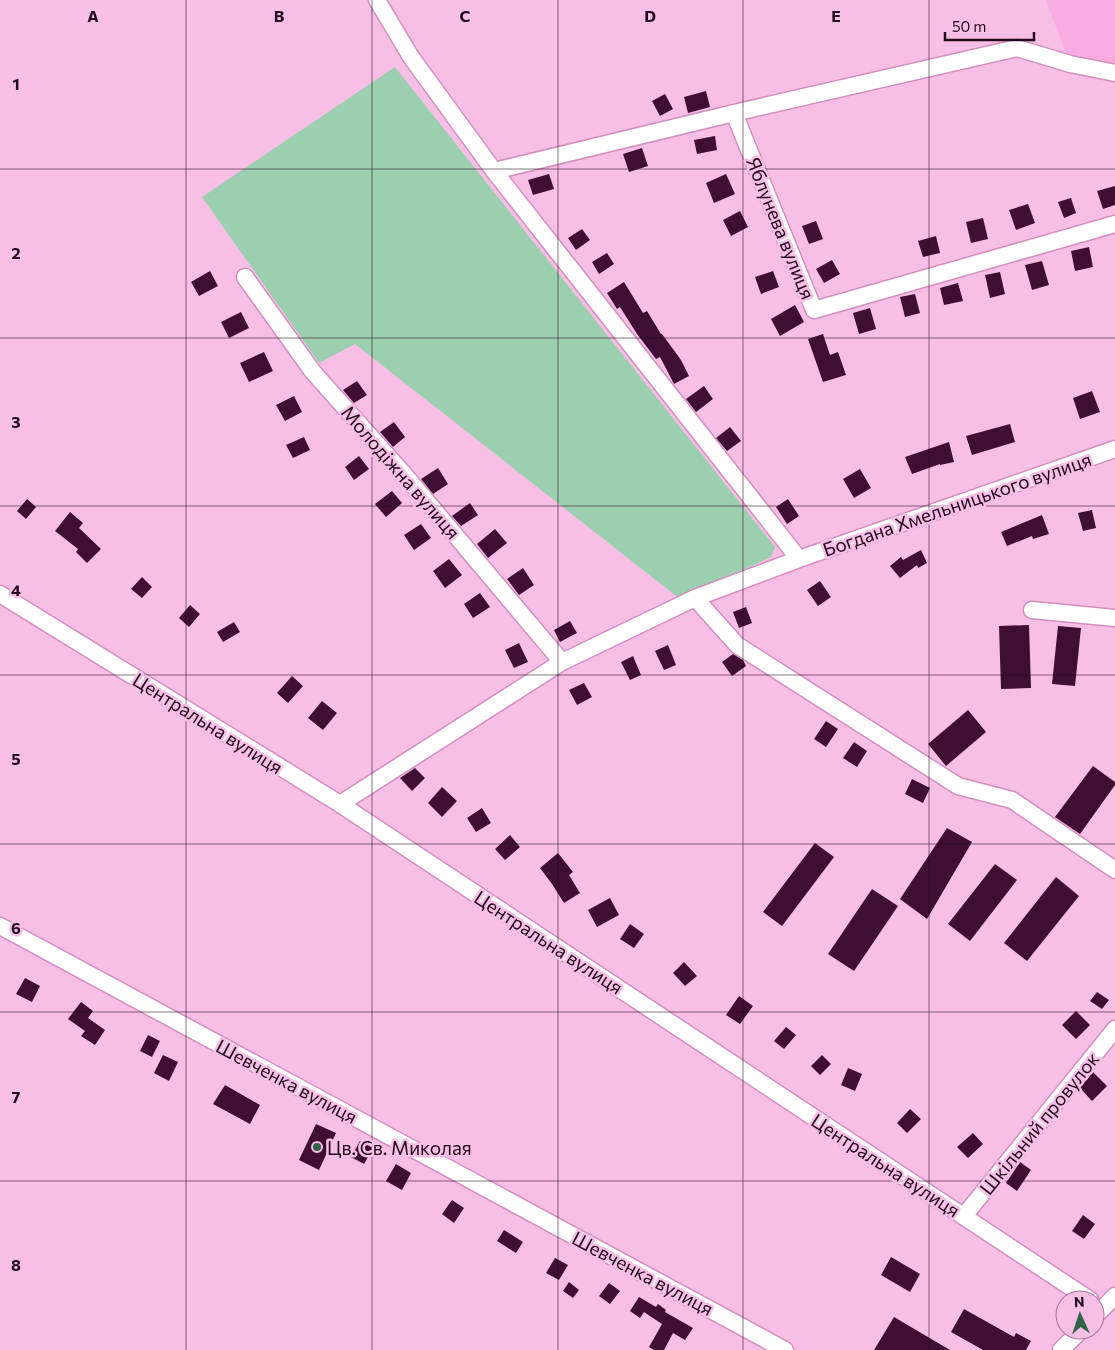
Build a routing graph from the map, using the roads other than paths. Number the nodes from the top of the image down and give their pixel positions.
1 (377, 0) edge
2 (1115, 73) edge
3 (734, 113) junction
4 (494, 171) junction
5 (1115, 224) edge
6 (245, 277) dead end
7 (1115, 449) edge
8 (799, 559) junction
9 (0, 594) edge
10 (695, 598) junction
11 (1032, 610) dead end
12 (1115, 618) edge
13 (562, 662) junction
14 (340, 804) junction
15 (1115, 870) edge
16 (0, 926) edge
17 (1115, 1029) edge
18 (964, 1216) junction
19 (1073, 1290) edge
20 (1115, 1296) edge
21 (1105, 1304) edge
22 (1071, 1340) edge
23 (784, 1350) edge
24 (1061, 1350) edge

1 - 4 street
2 - 3 street
3 - 4 street
3 - 5 street, Яблунева вулиця
4 - 8 street
6 - 13 street, Молодіжна вулиця
7 - 8 street, Богдана Хмельницького вулиця
8 - 10 street, Богдана Хмельницького вулиця
9 - 14 street, Центральна вулиця
10 - 13 street, Богдана Хмельницького вулиця
10 - 15 street
11 - 12 street
13 - 14 street, Богдана Хмельницького вулиця
14 - 18 street, Центральна вулиця
16 - 23 street, Шевченка вулиця
17 - 18 street, Шкільний провулок
18 - 19 street, Центральна вулиця
20 - 21 street
22 - 24 street

